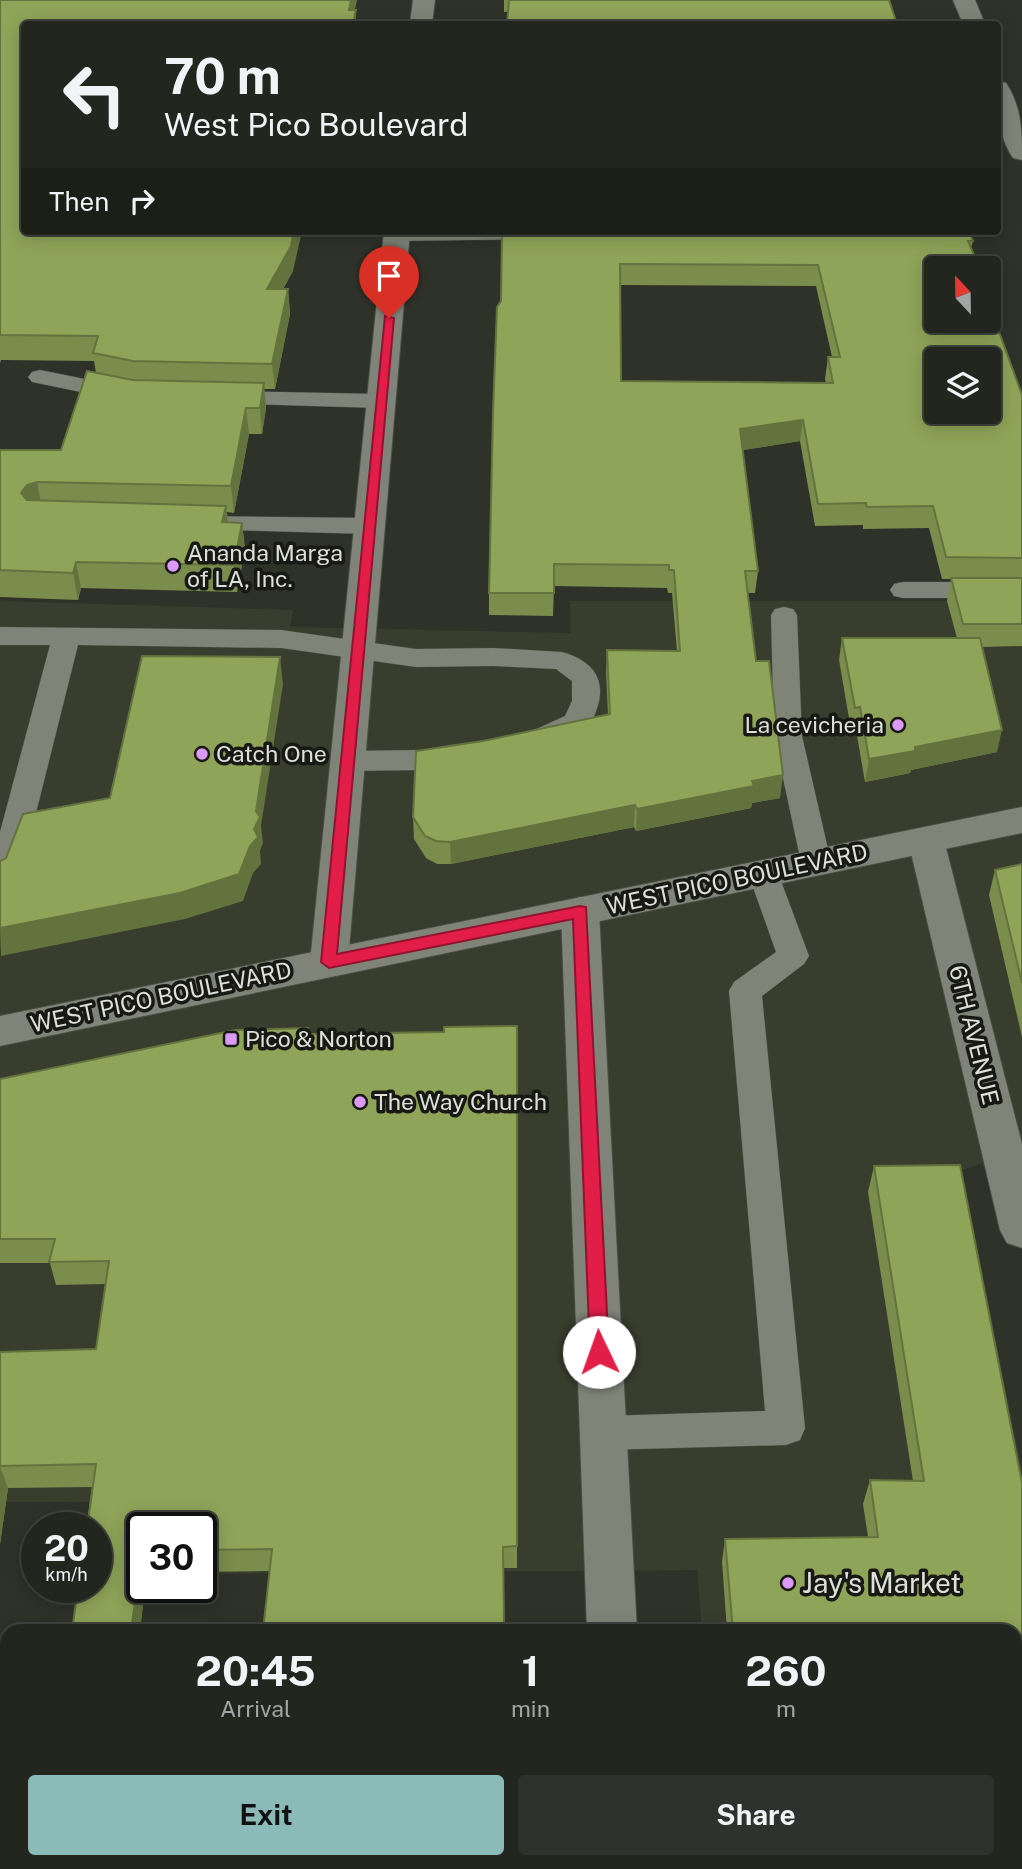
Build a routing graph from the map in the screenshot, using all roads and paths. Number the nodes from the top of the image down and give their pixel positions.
1 (424, 0) edge
2 (964, 0) edge
3 (421, 21) edge
4 (973, 21) edge
5 (1001, 96) edge
6 (1022, 153) edge
7 (397, 235) edge
8 (40, 377) edge
9 (150, 396) edge
10 (205, 397) edge
11 (380, 401) junction
12 (173, 523) edge
13 (368, 526) junction
14 (903, 590) dead end
15 (1022, 590) edge
16 (784, 615) dead end
17 (0, 636) edge
18 (66, 637) junction
19 (357, 650) junction
20 (348, 761) junction
21 (1022, 820) edge
22 (926, 840) junction
23 (816, 862) junction
24 (763, 873) junction
25 (0, 876) edge
26 (580, 911) junction
27 (329, 962) junction
28 (0, 1031) edge
29 (1022, 1230) edge
30 (603, 1433) junction
31 (611, 1624) edge

1 - 3 street
2 - 4 street
5 - 6 street
7 - 11 street
8 - 9 lane
10 - 11 lane
11 - 13 street
12 - 13 lane
13 - 19 street
14 - 15 lane
16 - 23 lane
17 - 18 lane
18 - 19 lane
18 - 25 lane
19 - 20 street
19 - 20 lane
20 - 27 street
21 - 22 street, WEST PICO BOULEVARD
22 - 23 street, WEST PICO BOULEVARD
22 - 29 street, 6TH AVENUE
23 - 24 street, WEST PICO BOULEVARD
24 - 26 street, WEST PICO BOULEVARD
24 - 30 lane
26 - 27 street, WEST PICO BOULEVARD
26 - 30 street
27 - 28 street, WEST PICO BOULEVARD
30 - 31 street

